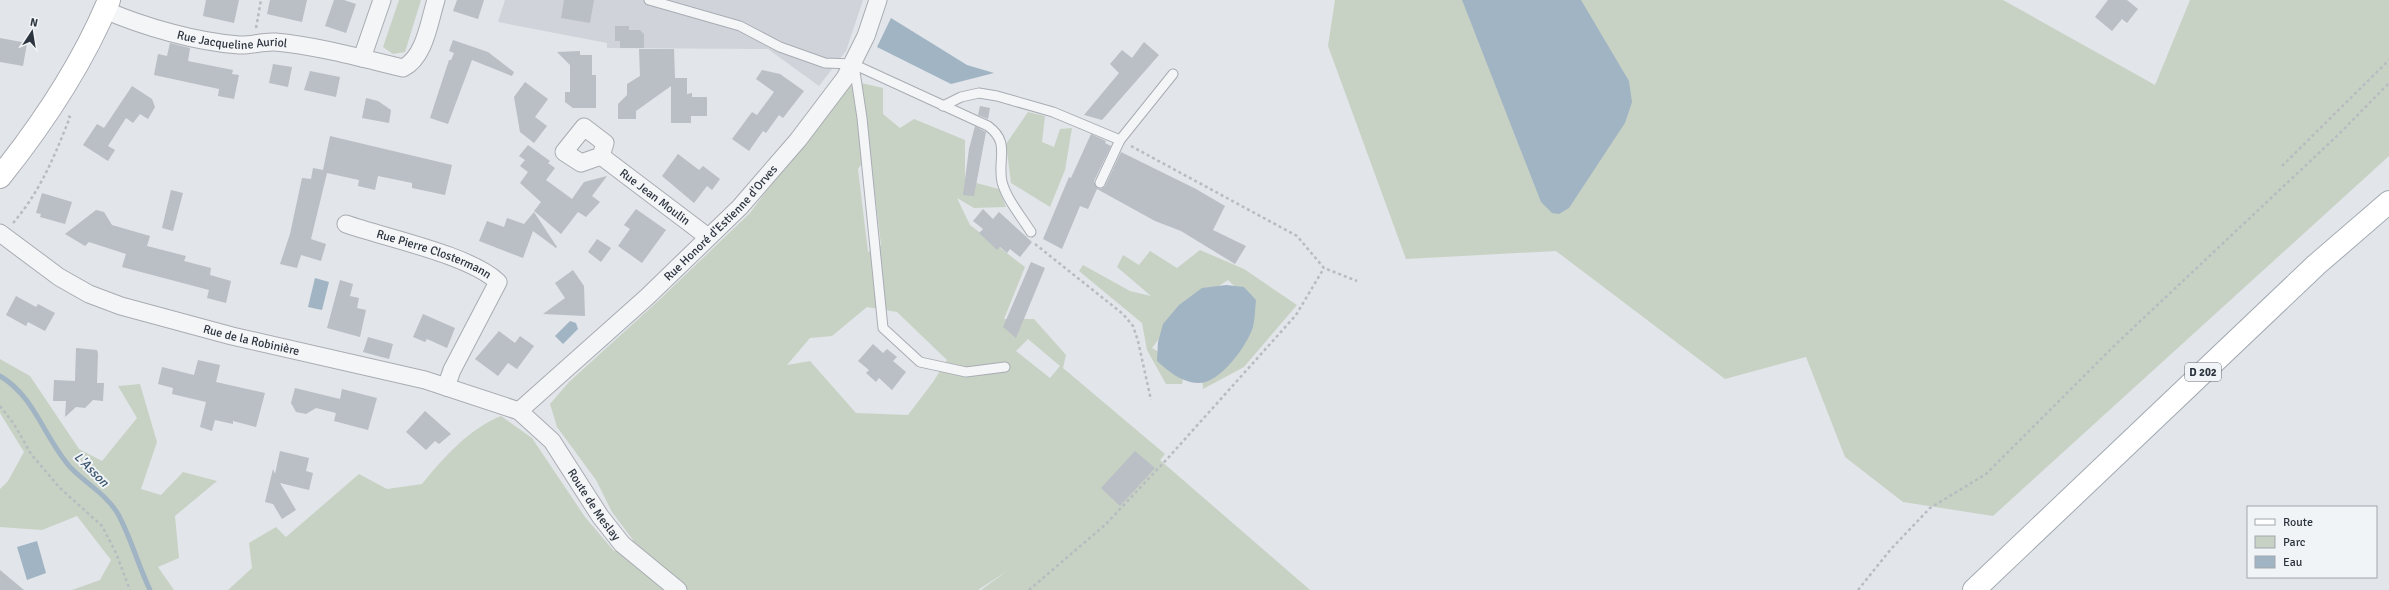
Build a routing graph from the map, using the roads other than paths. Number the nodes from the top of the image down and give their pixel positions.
1 (382, 0) edge
2 (436, 0) edge
3 (649, 0) edge
4 (878, 0) edge
5 (107, 5) edge
6 (362, 58) junction
7 (853, 64) junction
8 (1173, 74) dead end
9 (943, 106) junction
10 (1120, 140) junction
11 (601, 156) dead end
12 (0, 177) edge
13 (1100, 183) dead end
14 (2389, 202) edge
15 (346, 224) dead end
16 (1031, 232) road end
17 (2, 234) edge
18 (708, 237) junction
19 (1005, 367) dead end
20 (446, 387) junction
21 (519, 410) junction
22 (678, 590) edge
23 (1974, 590) edge

1 - 6 street
2 - 6 street, Rue Jacqueline Auriol
3 - 7 lane
4 - 7 street, Rue Honoré d'Estienne d'Orves
5 - 6 street, Rue Jacqueline Auriol
5 - 12 main road
7 - 9 lane
7 - 18 street, Rue Honoré d'Estienne d'Orves
7 - 19 lane
8 - 10 lane
9 - 10 lane
9 - 16 lane
10 - 13 lane
11 - 18 street, Rue Jean Moulin
14 - 23 main road, D 202
15 - 20 street, Rue Pierre Clostermann
17 - 20 street, Rue de la Robinière
18 - 21 street, Rue Honoré d'Estienne d'Orves
20 - 21 street, Rue de la Robinière
21 - 22 street, Route de Meslay

